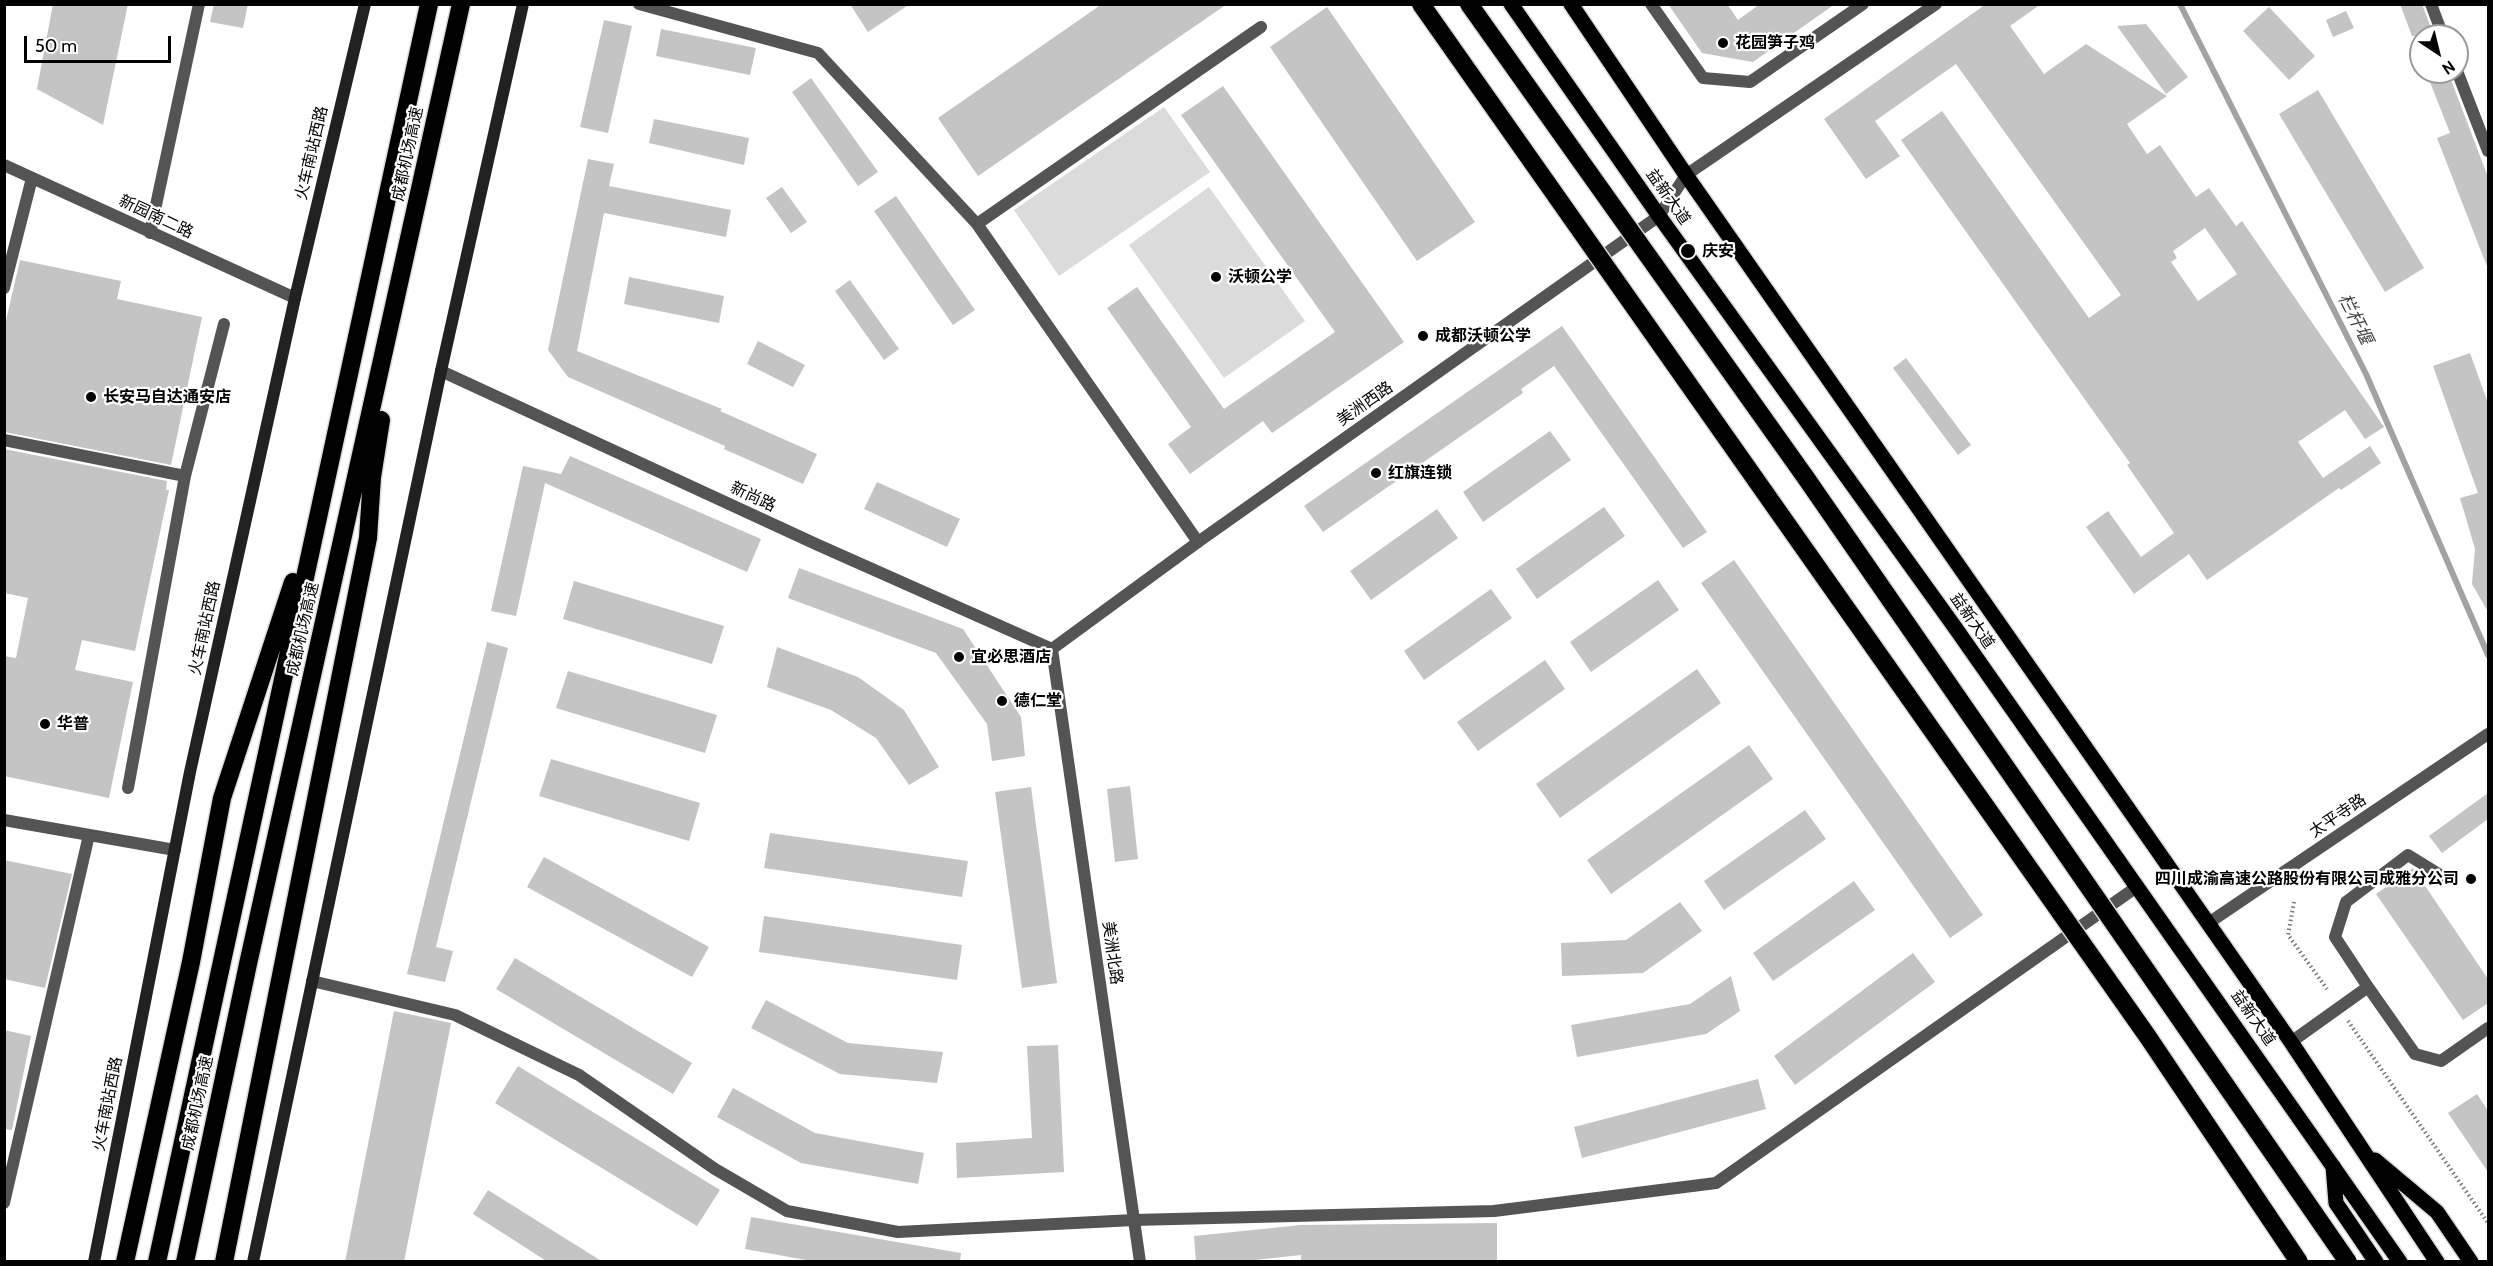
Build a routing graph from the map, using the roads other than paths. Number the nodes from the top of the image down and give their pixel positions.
1 (199, 4) edge
2 (365, 4) edge
3 (429, 4) edge
4 (461, 4) edge
5 (523, 4) edge
6 (639, 4) edge
7 (1421, 4) edge
8 (1469, 4) edge
9 (1511, 4) edge
10 (1571, 4) edge
11 (1651, 4) edge
12 (1863, 4) edge
13 (1936, 4) edge
14 (2431, 4) edge
15 (2438, 24) edge
16 (1261, 27) dead end
17 (2462, 84) edge
18 (2488, 151) edge
19 (4, 165) edge
20 (1686, 175) junction
21 (32, 178) junction
22 (1659, 216) junction
23 (977, 224) junction
24 (150, 233) junction
25 (403, 273) junction
26 (4, 288) edge
27 (295, 298) junction
28 (224, 324) dead end
29 (441, 371) junction
30 (4, 441) edge
31 (185, 476) junction
32 (324, 486) junction
33 (1198, 542) junction
34 (1052, 648) junction
35 (2488, 735) edge
36 (128, 788) dead end
37 (4, 820) edge
38 (89, 835) junction
39 (175, 850) junction
40 (2442, 876) dead end
41 (2138, 886) junction
42 (2207, 924) junction
43 (312, 981) junction
44 (2368, 987) junction
45 (2488, 1028) edge
46 (2291, 1042) junction
47 (2362, 1149) junction
48 (2333, 1163) junction
49 (4, 1203) edge
50 (1134, 1221) junction
51 (94, 1262) edge
52 (125, 1262) edge
53 (157, 1262) edge
54 (185, 1262) edge
55 (224, 1262) edge
56 (253, 1262) edge
57 (1140, 1262) edge
58 (2299, 1262) edge
59 (2348, 1262) edge
60 (2376, 1262) edge
61 (2400, 1262) edge
62 (2437, 1262) edge
63 (2471, 1262) edge

1 - 24 street
2 - 27 main road, 火车南站西路
3 - 32 highway, 成都机场高速
4 - 25 highway, 成都机场高速
5 - 29 main road
6 - 23 street
7 - 58 highway, bridge
8 - 59 highway, bridge
9 - 22 main road, 益新大道
10 - 20 main road, 益新大道
11 - 12 street
13 - 20 street
14 - 15 street
16 - 23 street
17 - 18 street
19 - 21 street, 新园南二路
20 - 22 street, 美洲西路
20 - 42 main road, 益新大道
21 - 24 street, 新园南二路
21 - 26 street
22 - 33 street, 美洲西路
22 - 41 main road, 益新大道
23 - 33 street
24 - 27 street, 新园南二路
25 - 54 highway, 成都机场高速
25 - 55 highway
27 - 39 main road, 火车南站西路
28 - 31 street
29 - 34 street, 新尚路
29 - 43 main road
30 - 31 street
31 - 36 street
32 - 52 highway
32 - 53 highway, 成都机场高速
33 - 34 street, 美洲西路
34 - 50 street, 美洲北路
35 - 42 street, 太平寺路
37 - 38 street
38 - 39 street
38 - 49 street
39 - 51 main road, 火车南站西路
40 - 44 street
41 - 48 main road, 益新大道
41 - 50 street
42 - 46 main road, 益新大道
43 - 50 street
43 - 56 main road
44 - 45 street
44 - 46 street
46 - 47 main road, 益新大道
47 - 62 main road, 益新大道
47 - 63 main road
48 - 60 main road
48 - 61 main road, 益新大道
50 - 57 street, 美洲北路

